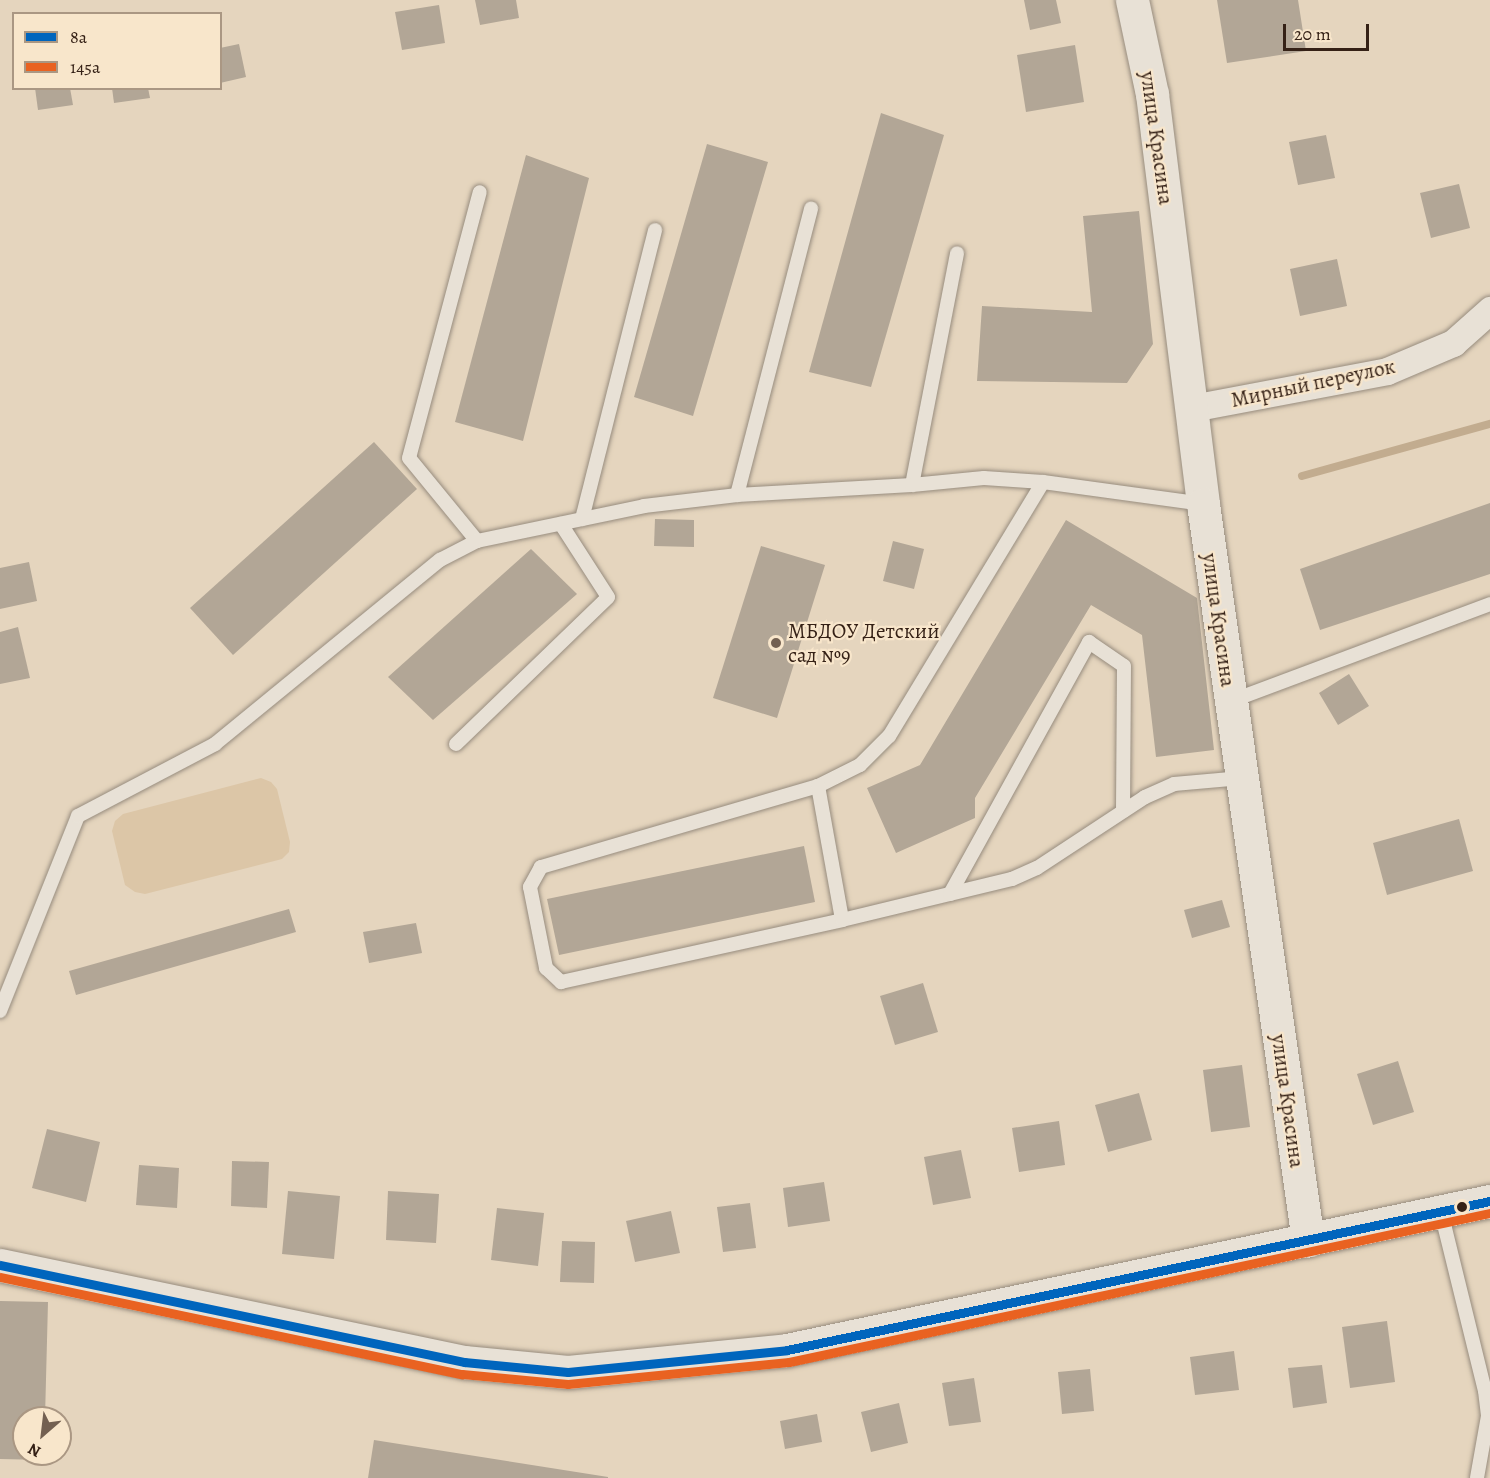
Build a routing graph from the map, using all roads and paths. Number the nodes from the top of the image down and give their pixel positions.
1 (1132, 0) edge
2 (480, 192) dead end
3 (812, 208) dead end
4 (655, 230) dead end
5 (957, 253) dead end
6 (1490, 310) edge
7 (1192, 408) junction
8 (1043, 482) junction
9 (912, 485) junction
10 (737, 495) junction
11 (1203, 504) junction
12 (582, 519) junction
13 (561, 524) junction
14 (477, 541) junction
15 (1490, 604) edge
16 (1231, 701) junction
17 (456, 744) dead end
18 (1242, 778) junction
19 (818, 786) junction
20 (1123, 811) junction
21 (950, 894) junction
22 (842, 920) junction
23 (0, 1011) edge
24 (1490, 1201) edge
25 (1441, 1212) junction
26 (1308, 1241) junction
27 (0, 1265) edge
28 (1477, 1478) edge

1 - 7 main road, улица Красина
2 - 14 lane
3 - 10 lane
4 - 12 lane
5 - 9 lane
6 - 7 street, Мирный переулок
7 - 11 main road, улица Красина
8 - 9 lane
8 - 11 lane
8 - 19 lane
9 - 10 lane
10 - 12 lane
11 - 16 main road, улица Красина
12 - 13 lane
13 - 14 lane
13 - 17 lane
14 - 23 lane
15 - 16 lane
16 - 18 main road, улица Красина
18 - 20 lane
18 - 26 main road, улица Красина
19 - 22 lane
19 - 22 lane
20 - 21 lane
20 - 21 lane
21 - 22 lane
24 - 25 main road
25 - 26 main road
25 - 28 lane
26 - 27 main road

